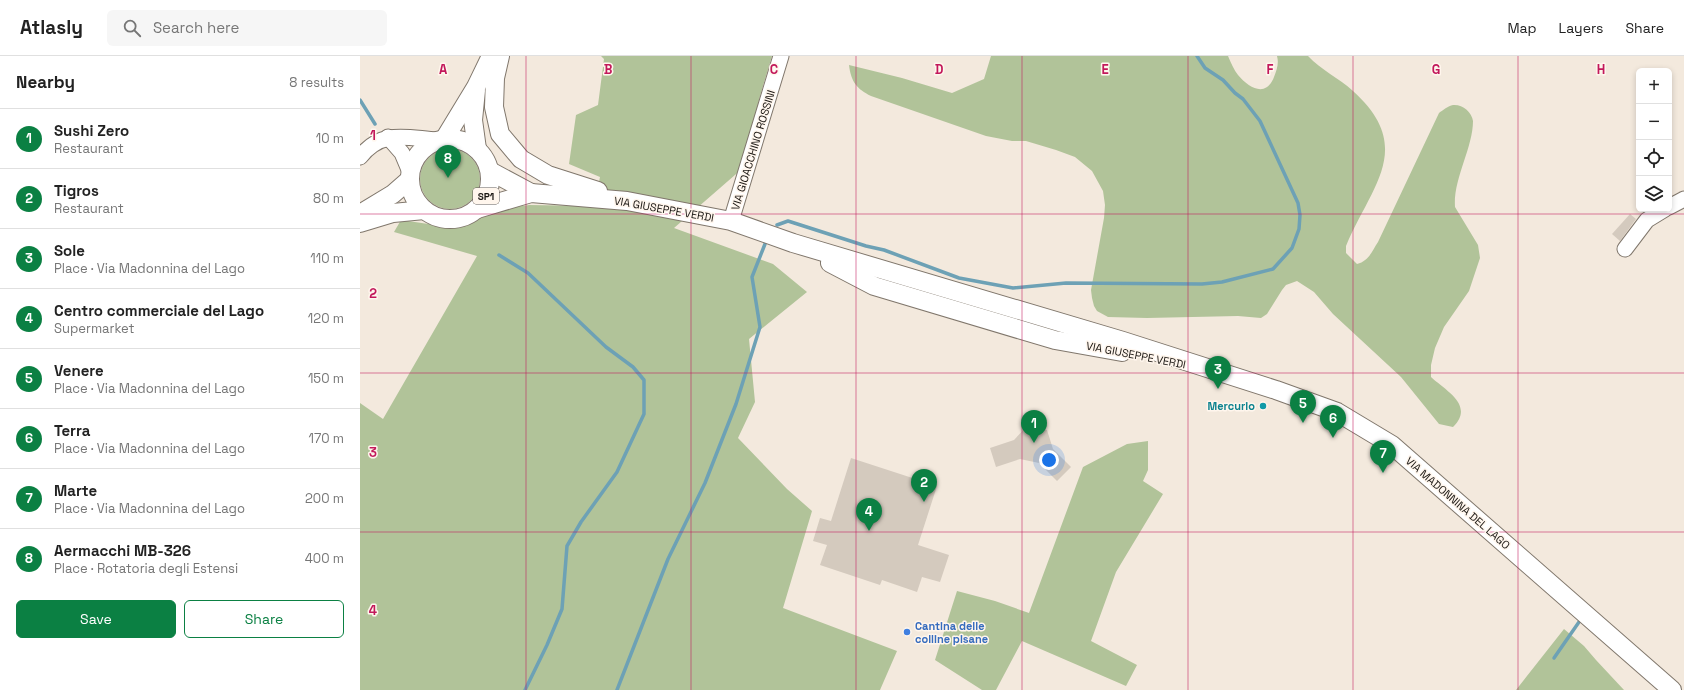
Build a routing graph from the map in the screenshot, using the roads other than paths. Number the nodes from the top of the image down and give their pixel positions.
1 (491, 56) edge
2 (500, 56) edge
3 (781, 56) edge
4 (476, 87) junction
5 (388, 137) junction
6 (441, 139) junction
7 (477, 149) junction
8 (360, 157) edge
9 (490, 171) junction
10 (410, 176) junction
11 (531, 193) junction
12 (1684, 199) edge
13 (627, 201) junction
14 (1672, 205) edge
15 (477, 209) junction
16 (424, 210) junction
17 (1660, 212) edge
18 (360, 214) edge
19 (731, 221) junction
20 (360, 223) edge
21 (793, 243) junction
22 (1625, 249) dead end
23 (912, 279) junction
24 (988, 319) junction
25 (1063, 324) junction
26 (1219, 372) junction
27 (1669, 688) edge

1 - 4 main road
2 - 13 main road
3 - 19 street, VIA GIOACCHINO ROSSINI
4 - 6 main road
4 - 7 main road
5 - 6 street
5 - 8 street
5 - 10 street
6 - 7 main road
6 - 10 main road
7 - 9 main road
9 - 11 main road, VIA GIUSEPPE VERDI
9 - 15 main road, SP1
10 - 16 main road
10 - 18 main road
11 - 13 main road, VIA GIUSEPPE VERDI
11 - 15 main road, VIA GIUSEPPE VERDI
12 - 14 street
13 - 19 main road, VIA GIUSEPPE VERDI
15 - 16 main road, SP1
16 - 20 main road, SP1
17 - 22 street
19 - 21 main road, VIA GIUSEPPE VERDI
21 - 23 main road, VIA GIUSEPPE VERDI
21 - 24 main road, VIA GIUSEPPE VERDI
23 - 24 main road, VIA GIUSEPPE VERDI
23 - 25 main road, VIA GIUSEPPE VERDI
24 - 25 main road, VIA GIUSEPPE VERDI
24 - 26 main road, VIA GIUSEPPE VERDI
25 - 26 main road, VIA GIUSEPPE VERDI
26 - 27 main road, VIA MADONNINA DEL LAGO

